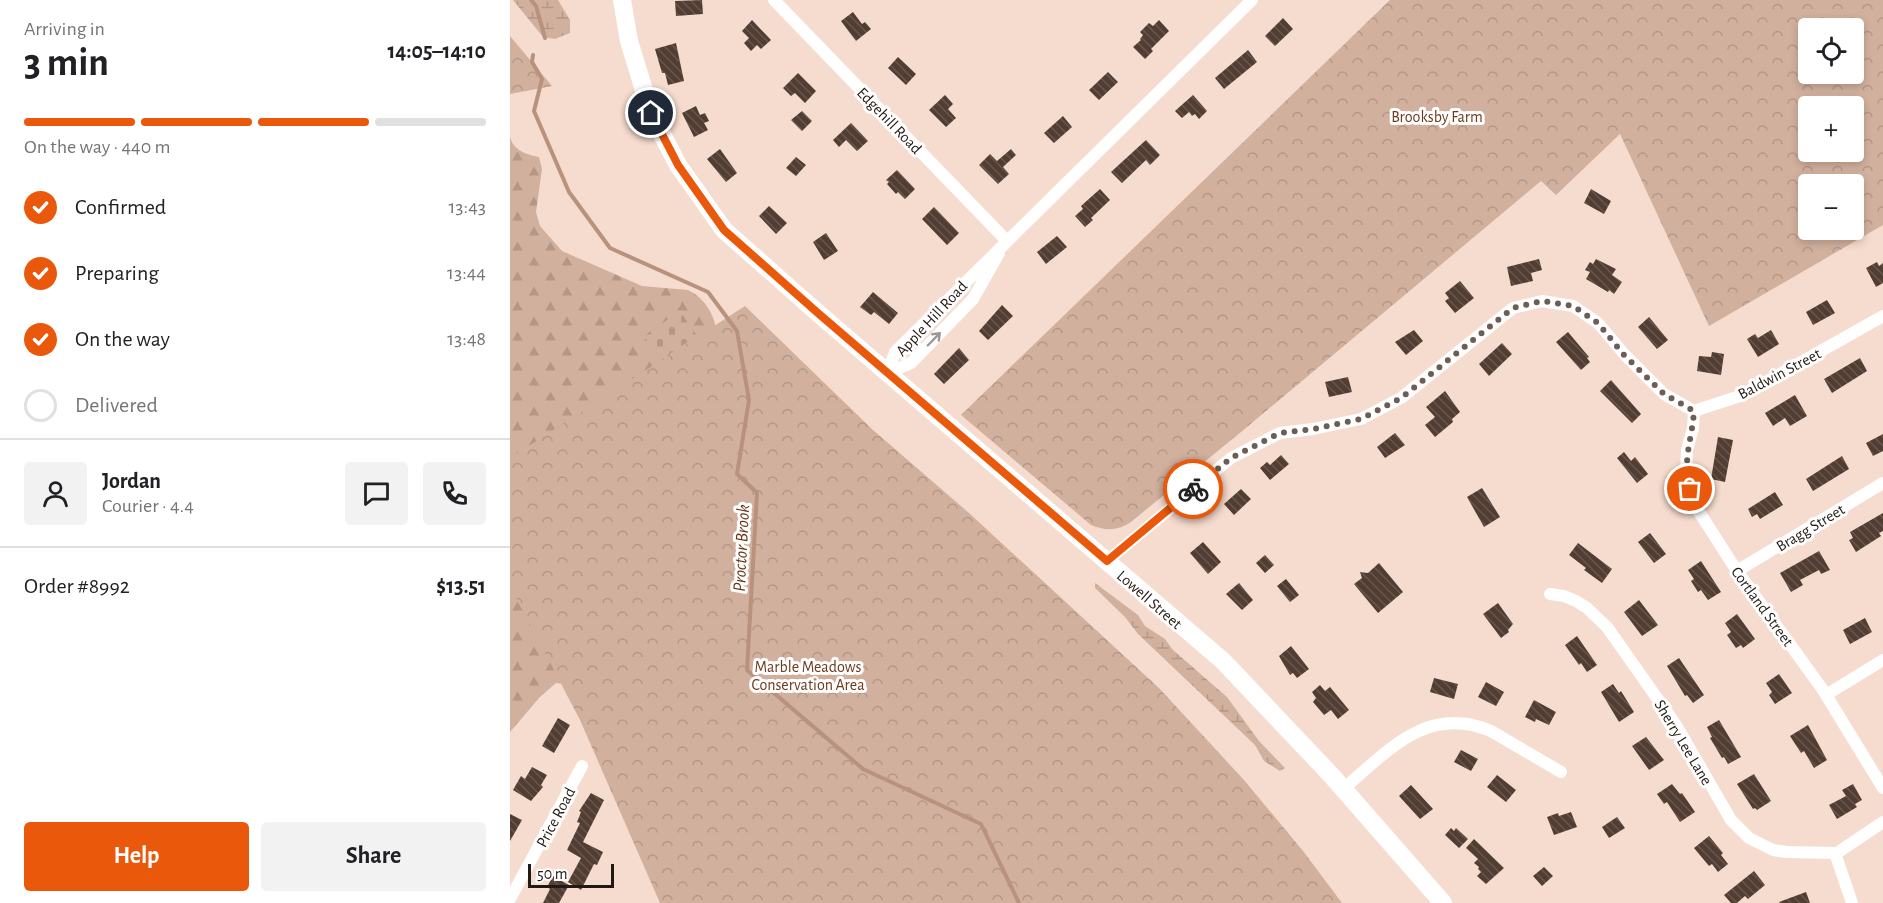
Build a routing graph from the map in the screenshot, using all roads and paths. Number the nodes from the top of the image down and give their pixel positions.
1 (622, 0) edge
2 (774, 0) edge
3 (1252, 0) edge
4 (1006, 240) junction
5 (1883, 316) edge
6 (888, 374) junction
7 (1694, 411) junction
8 (1883, 483) edge
9 (1107, 561) junction
10 (1737, 571) junction
11 (1550, 594) dead end
12 (1883, 660) edge
13 (1826, 695) junction
14 (582, 766) dead end
15 (1561, 772) dead end
16 (1883, 788) edge
17 (1344, 789) junction
18 (1883, 822) edge
19 (1835, 853) junction
20 (510, 899) edge
21 (1443, 903) edge
22 (1852, 903) edge

1 - 6 main road, Lowell Street
2 - 4 street, Edgehill Road
3 - 4 street, Apple Hill Road
4 - 6 street, Apple Hill Road
6 -> 4 street, Apple Hill Road
5 - 7 street, Baldwin Street
6 - 9 main road, Lowell Street
7 - 9 street
7 - 10 street, Cortland Street
8 - 10 street, Bragg Street
9 - 17 main road, Lowell Street
10 - 13 street, Cortland Street
11 - 19 street, Sherry Lee Lane
12 - 13 street
13 - 16 street, Cortland Street
14 - 20 street, Price Road
15 - 17 street
17 - 21 main road, Lowell Street
18 - 19 street
19 - 22 street

